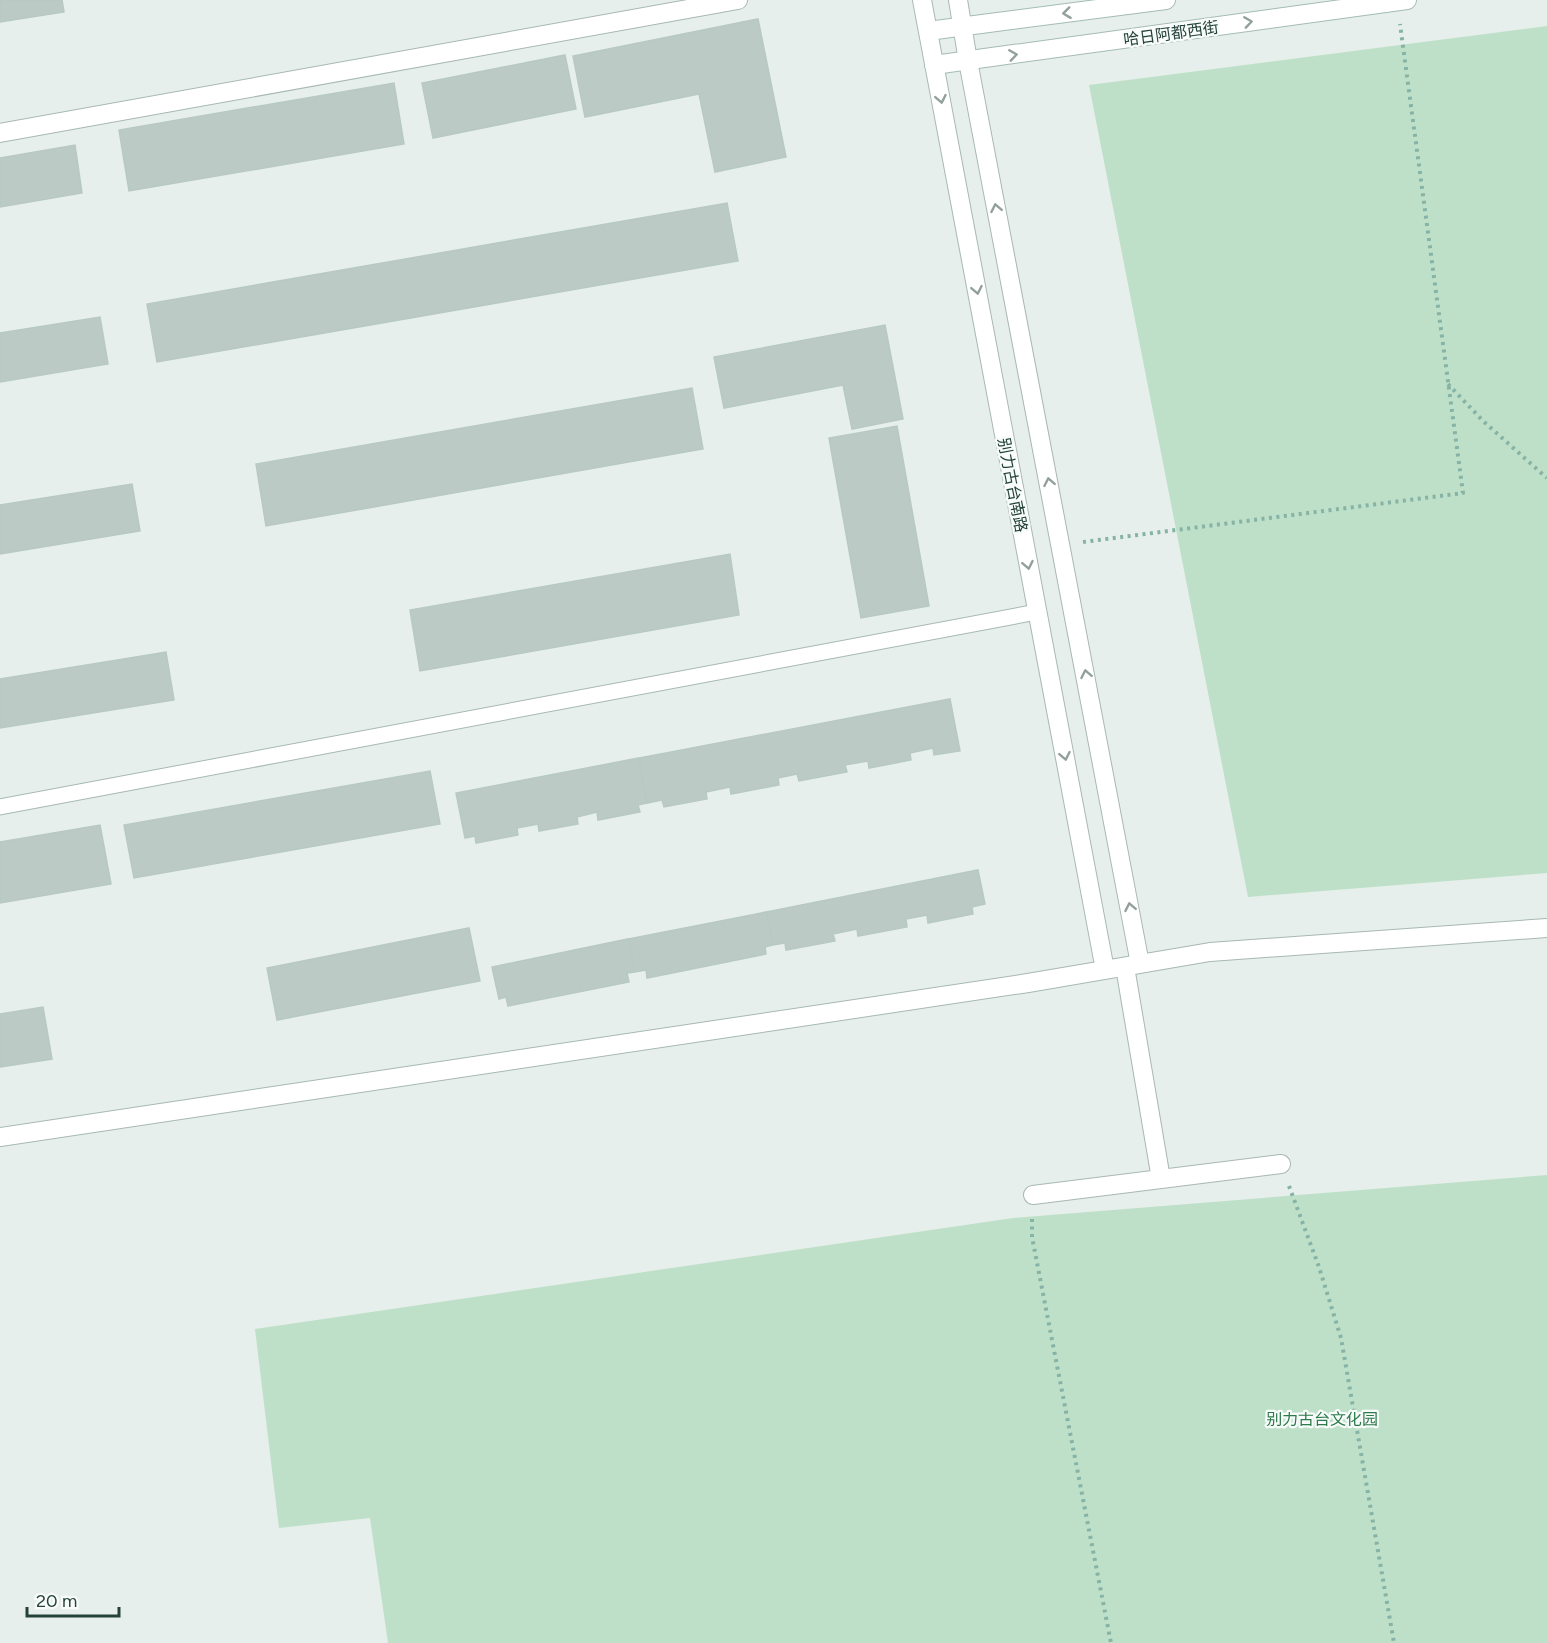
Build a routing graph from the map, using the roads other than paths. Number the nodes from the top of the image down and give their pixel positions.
1 (738, 0) edge
2 (922, 0) edge
3 (958, 0) edge
4 (1166, 0) edge
5 (1402, 1) edge
6 (963, 27) junction
7 (928, 31) junction
8 (968, 62) junction
9 (934, 64) junction
10 (0, 133) edge
11 (1037, 612) junction
12 (0, 807) edge
13 (1547, 928) edge
14 (1133, 965) junction
15 (1104, 970) junction
16 (0, 1137) edge
17 (1281, 1164) road end
18 (1161, 1179) junction
19 (1033, 1195) road end

1 - 10 street
2 - 7 street, 别力古台南路
3 - 6 street
4 -> 6 street, 哈日阿都西街
8 -> 5 street, 哈日阿都西街
6 - 7 street, 哈日阿都西街
6 - 8 street
7 - 9 street, 别力古台南路
8 - 9 street, 哈日阿都西街
14 -> 8 street
9 -> 11 street, 别力古台南路
11 - 12 lane
11 -> 15 street, 别力古台南路
13 - 14 street
14 - 15 street
14 - 18 street
15 - 16 street
17 - 18 street
18 - 19 street

